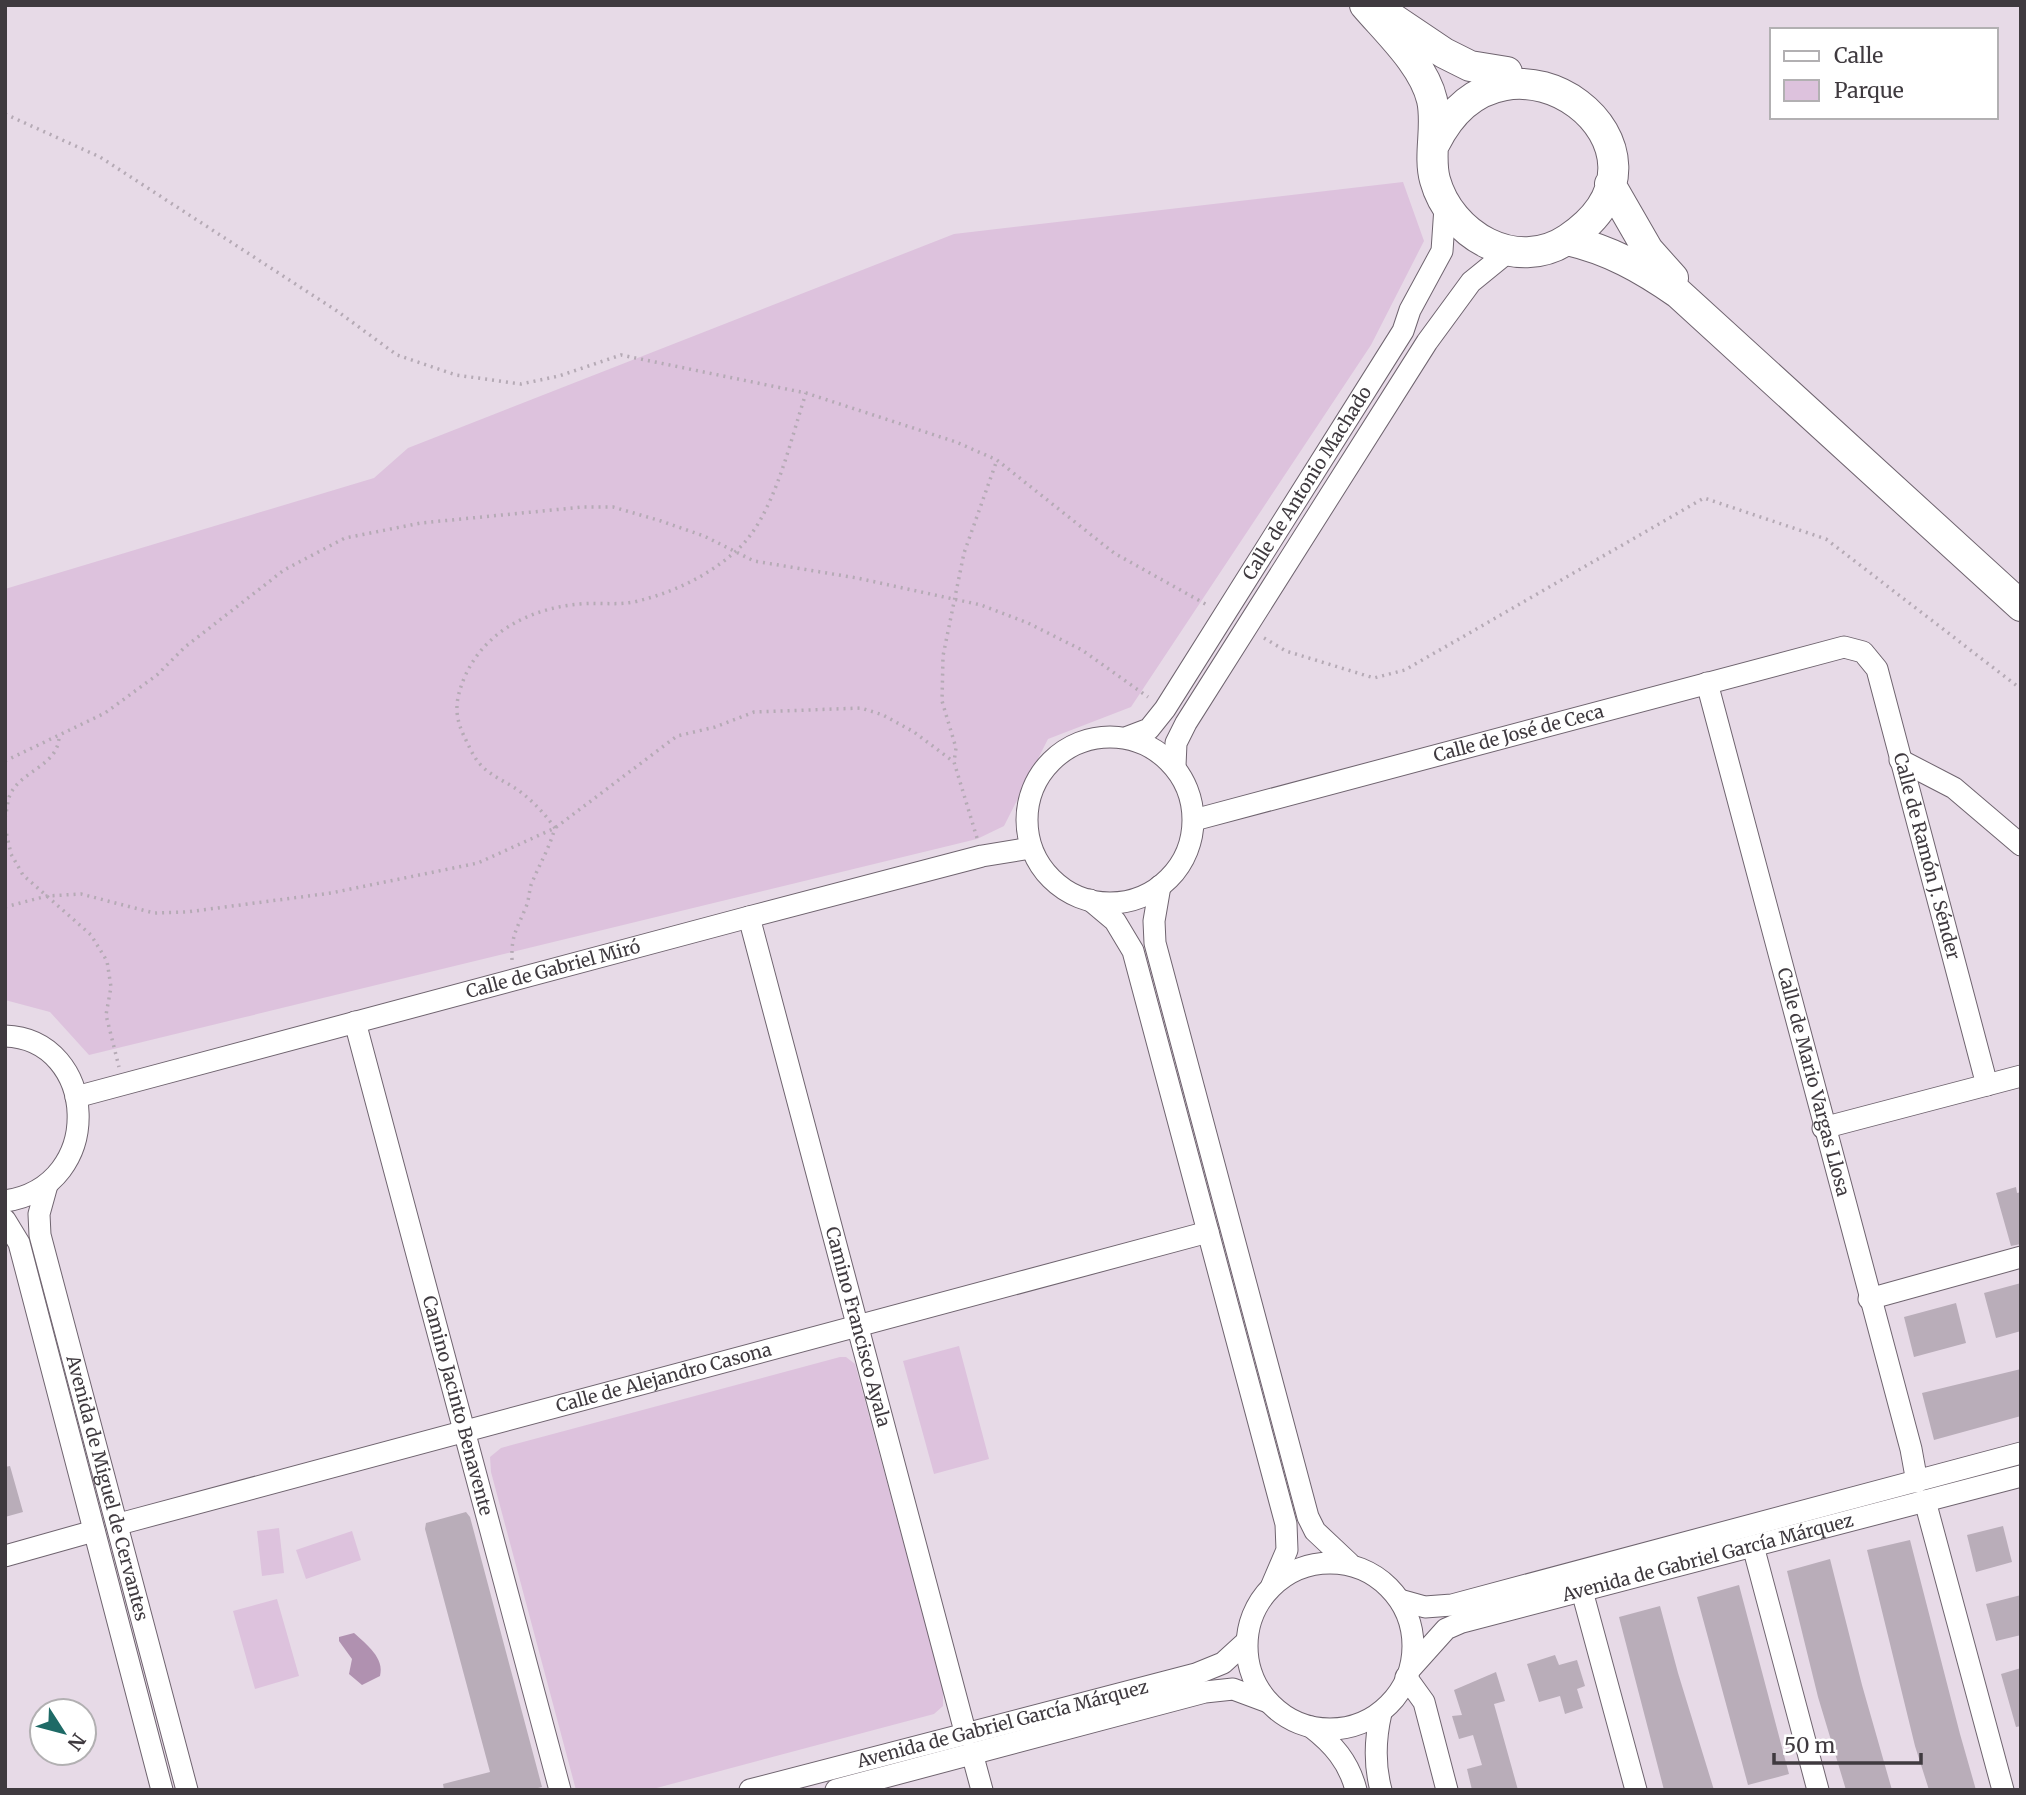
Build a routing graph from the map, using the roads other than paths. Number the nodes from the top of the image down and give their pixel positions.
1 (1365, 5) edge
2 (1374, 5) edge
3 (1511, 72) junction
4 (1435, 143) junction
5 (1610, 184) junction
6 (1445, 207) junction
7 (1567, 240) junction
8 (1509, 251) junction
9 (1719, 327) junction
10 (2021, 606) edge
11 (1844, 647) joint
12 (1707, 683) junction
13 (1128, 737) junction
14 (1900, 760) junction
15 (1175, 766) junction
16 (1194, 820) junction
17 (2021, 845) edge
18 (1031, 848) junction
19 (1160, 886) junction
20 (1090, 900) junction
21 (749, 917) junction
22 (355, 1022) junction
23 (5, 1036) edge
24 (2021, 1076) edge
25 (1987, 1085) junction
26 (76, 1097) junction
27 (1824, 1128) junction
28 (47, 1185) junction
29 (5, 1200) edge
30 (5, 1220) edge
31 (1208, 1232) junction
32 (2021, 1257) edge
33 (1868, 1299) junction
34 (858, 1326) junction
35 (464, 1432) junction
36 (2021, 1453) edge
37 (2021, 1476) edge
38 (1921, 1491) junction
39 (119, 1524) junction
40 (94, 1531) junction
41 (1753, 1546) junction
42 (5, 1556) edge
43 (1349, 1563) junction
44 (1272, 1585) junction
45 (1582, 1591) junction
46 (1400, 1600) junction
47 (1247, 1642) junction
48 (1409, 1672) junction
49 (1268, 1702) junction
50 (1381, 1713) junction
51 (1309, 1726) junction
52 (969, 1744) junction
53 (162, 1790) edge
54 (187, 1790) edge
55 (560, 1790) edge
56 (750, 1790) edge
57 (836, 1790) edge
58 (982, 1790) edge
59 (1356, 1790) edge
60 (1381, 1790) edge
61 (1447, 1790) edge
62 (1636, 1790) edge
63 (1818, 1790) edge
64 (2003, 1790) edge

1 - 4 main road
2 - 3 main road
3 - 4 main road
3 - 5 main road
4 - 6 main road
5 - 7 main road
5 - 9 main road
6 - 8 main road
6 - 13 street, Calle de Antonio Machado
7 - 8 main road
7 - 9 main road
8 - 15 street, Calle de Antonio Machado
9 - 10 main road
11 - 12 street, Calle de José de Ceca
11 - 14 street, Calle de Ramón J. Sénder
12 - 16 street, Calle de José de Ceca
12 - 27 street, Calle de Mario Vargas Llosa
13 - 15 street
13 - 18 street
14 - 17 street
14 - 25 street, Calle de Ramón J. Sénder
15 - 16 street
16 - 19 street
18 - 20 street
18 - 21 street, Calle de Gabriel Miró
19 - 20 street
19 - 43 street
20 - 31 street
21 - 22 street, Calle de Gabriel Miró
21 - 34 street, Camino Francisco Ayala
22 - 26 street, Calle de Gabriel Miró
22 - 35 street, Camino Jacinto Benavente
23 - 26 street
24 - 25 street
25 - 27 street
26 - 28 street
27 - 33 street, Calle de Mario Vargas Llosa
28 - 29 street
28 - 39 street, Avenida de Miguel de Cervantes
30 - 40 street, Avenida de Miguel de Cervantes
31 - 34 street, Calle de Alejandro Casona
31 - 44 street
32 - 33 street
33 - 38 street, Calle de Mario Vargas Llosa
34 - 35 street, Calle de Alejandro Casona
34 - 52 street, Camino Francisco Ayala
35 - 39 street, Calle de Alejandro Casona
35 - 55 street, Camino Jacinto Benavente
36 - 38 street, Avenida de Gabriel García Márquez
37 - 38 street, Avenida de Gabriel García Márquez
38 - 41 street, Avenida de Gabriel García Márquez
38 - 46 street, Avenida de Gabriel García Márquez
38 - 64 street, Calle de Mario Vargas Llosa
39 - 54 street, Avenida de Miguel de Cervantes
40 - 42 street
40 - 53 street, Avenida de Miguel de Cervantes
41 - 45 street, Avenida de Gabriel García Márquez
41 - 63 street
43 - 44 street
43 - 46 street
44 - 47 street
45 - 48 street, Avenida de Gabriel García Márquez
45 - 62 street
46 - 48 street
47 - 49 street
47 - 52 street, Avenida de Gabriel García Márquez
48 - 50 street
48 - 61 street
49 - 51 street
49 - 52 street, Avenida de Gabriel García Márquez
50 - 51 street
50 - 60 street
51 - 59 street
52 - 56 street, Avenida de Gabriel García Márquez
52 - 57 street, Avenida de Gabriel García Márquez
52 - 58 street, Camino Francisco Ayala

